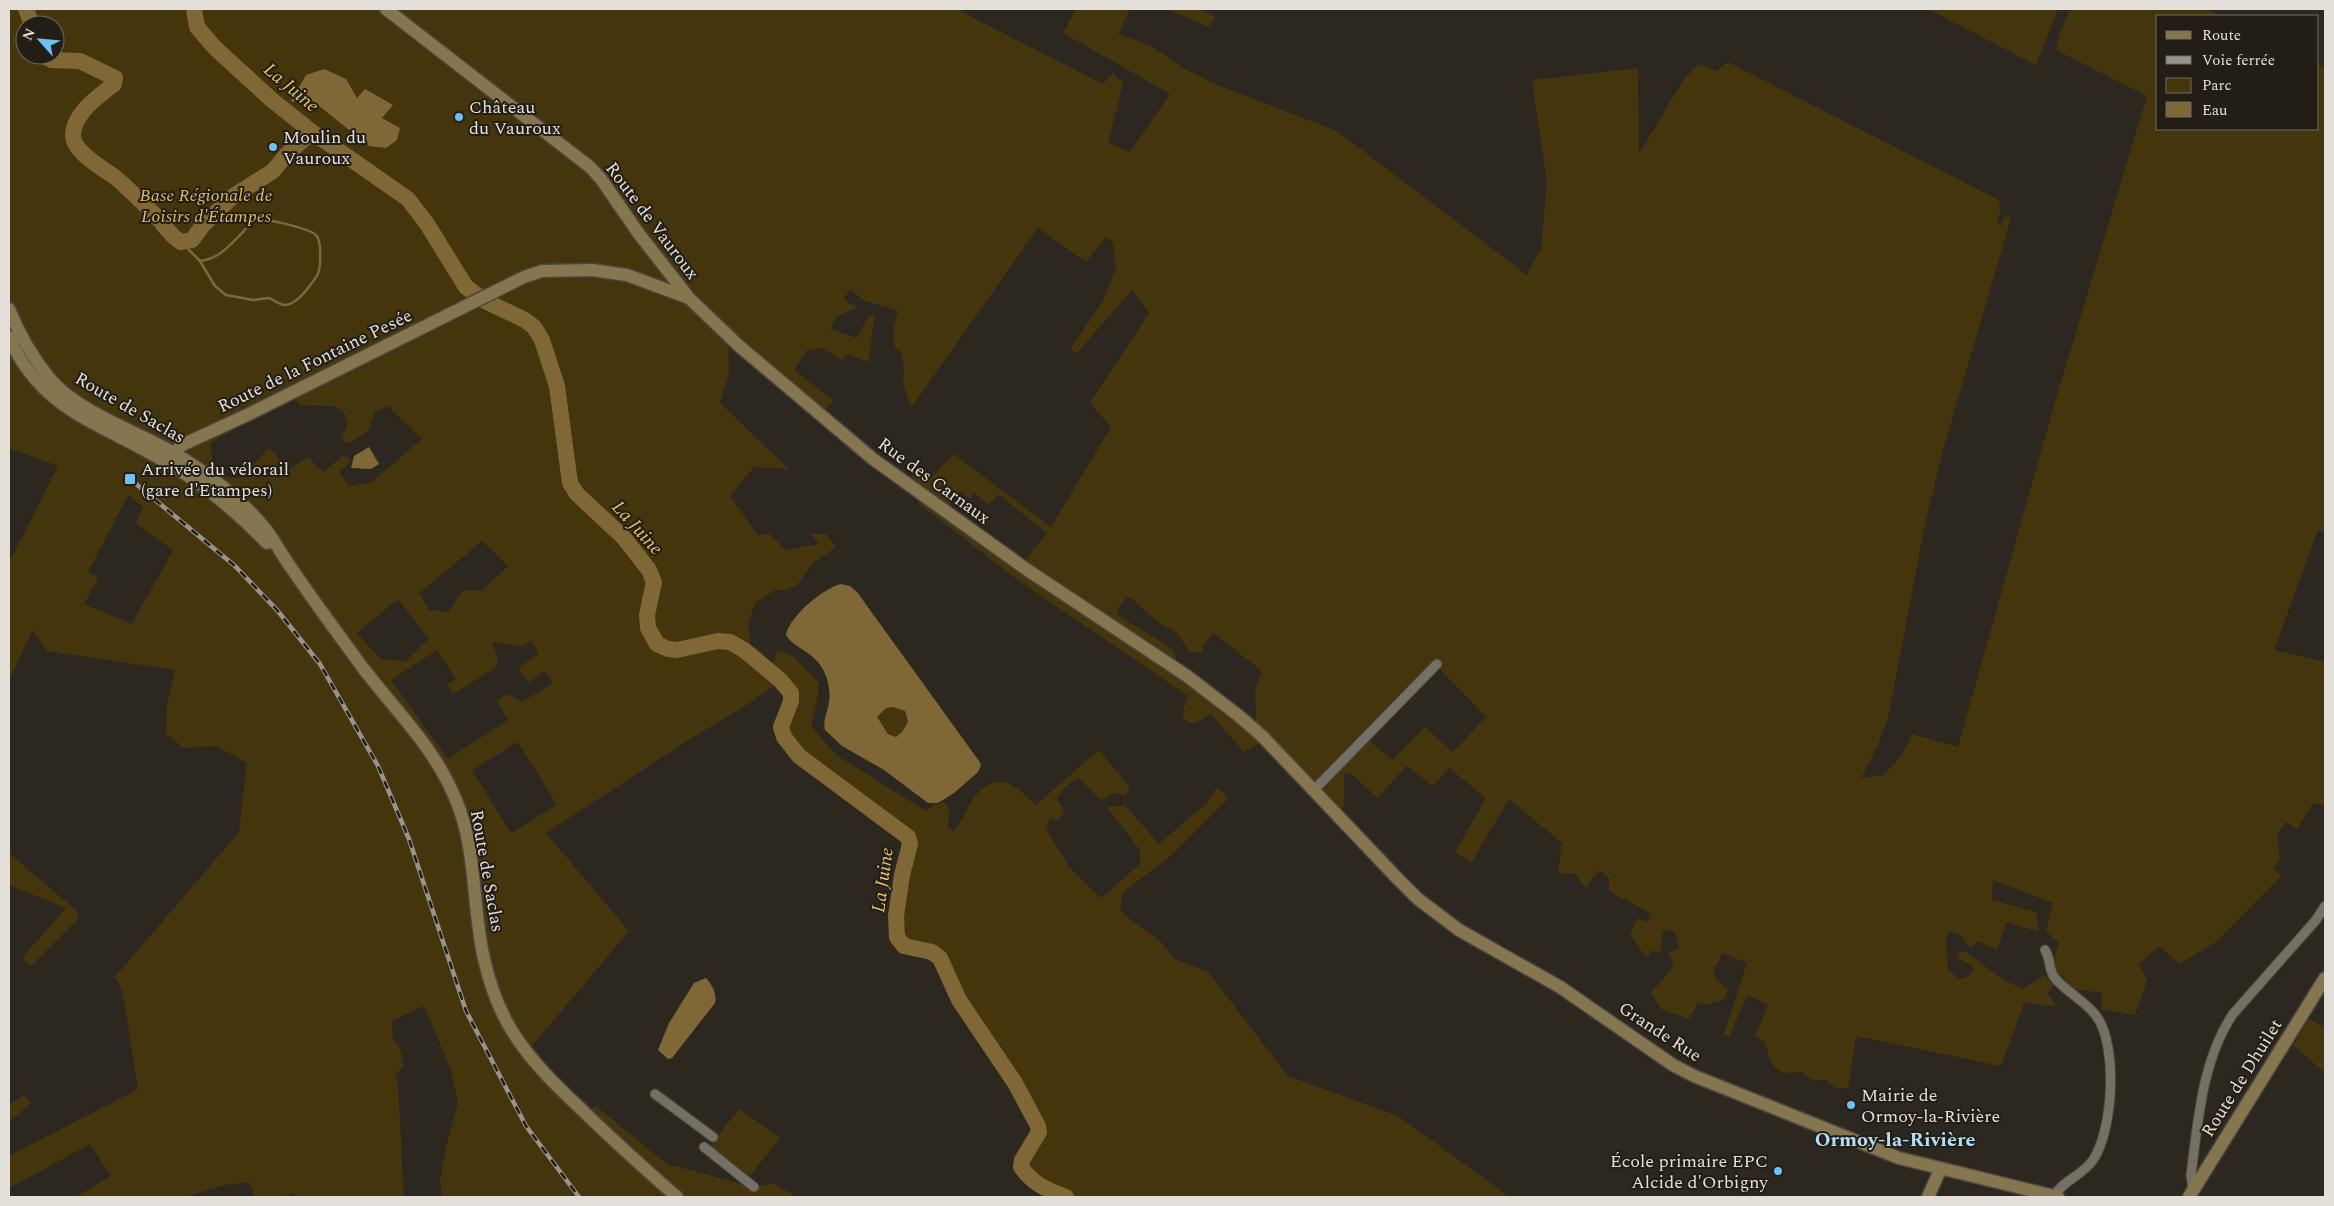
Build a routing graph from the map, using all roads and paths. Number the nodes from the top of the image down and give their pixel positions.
1 (386, 9) edge
2 (495, 292) joint
3 (689, 298) junction
4 (9, 310) edge
5 (15, 323) junction
6 (9, 336) edge
7 (9, 360) edge
8 (30, 375) junction
9 (51, 379) junction
10 (174, 453) junction
11 (160, 458) junction
12 (289, 566) junction
13 (1437, 664) dead end
14 (1313, 791) junction
15 (1326, 805) joint
16 (2325, 906) edge
17 (2045, 950) dead end
18 (2325, 978) edge
19 (655, 1094) dead end
20 (712, 1137) dead end
21 (704, 1147) dead end
22 (1940, 1170) junction
23 (754, 1187) dead end
24 (2191, 1193) edge
25 (677, 1197) edge
26 (1928, 1197) edge
27 (2056, 1197) edge

1 - 3 street, Route de Vauroux
2 - 3 street, Rue des Carnaux
2 - 10 street, Route de la Fontaine Pesée
3 - 14 street, Rue des Carnaux
4 - 5 street, Route de Saclas
5 - 6 street
5 - 9 street, Route de Saclas
6 - 8 street, Route de Saclas
6 - 9 street
7 - 8 street
8 - 11 street, Route de Saclas
9 - 10 street, Route de Saclas
10 - 11 street, Route de la Fontaine Pesée
10 - 12 street, Route de Saclas
11 - 12 street, Route de Saclas
12 - 25 street, Route de Saclas
13 - 14 street
14 - 15 street, Rue des Carnaux
15 - 22 street, Grande Rue
16 - 24 street
17 - 27 street
18 - 24 street, Route de Dhuilet
19 - 20 street
21 - 23 street
22 - 26 street
22 - 27 street, Grande Rue

